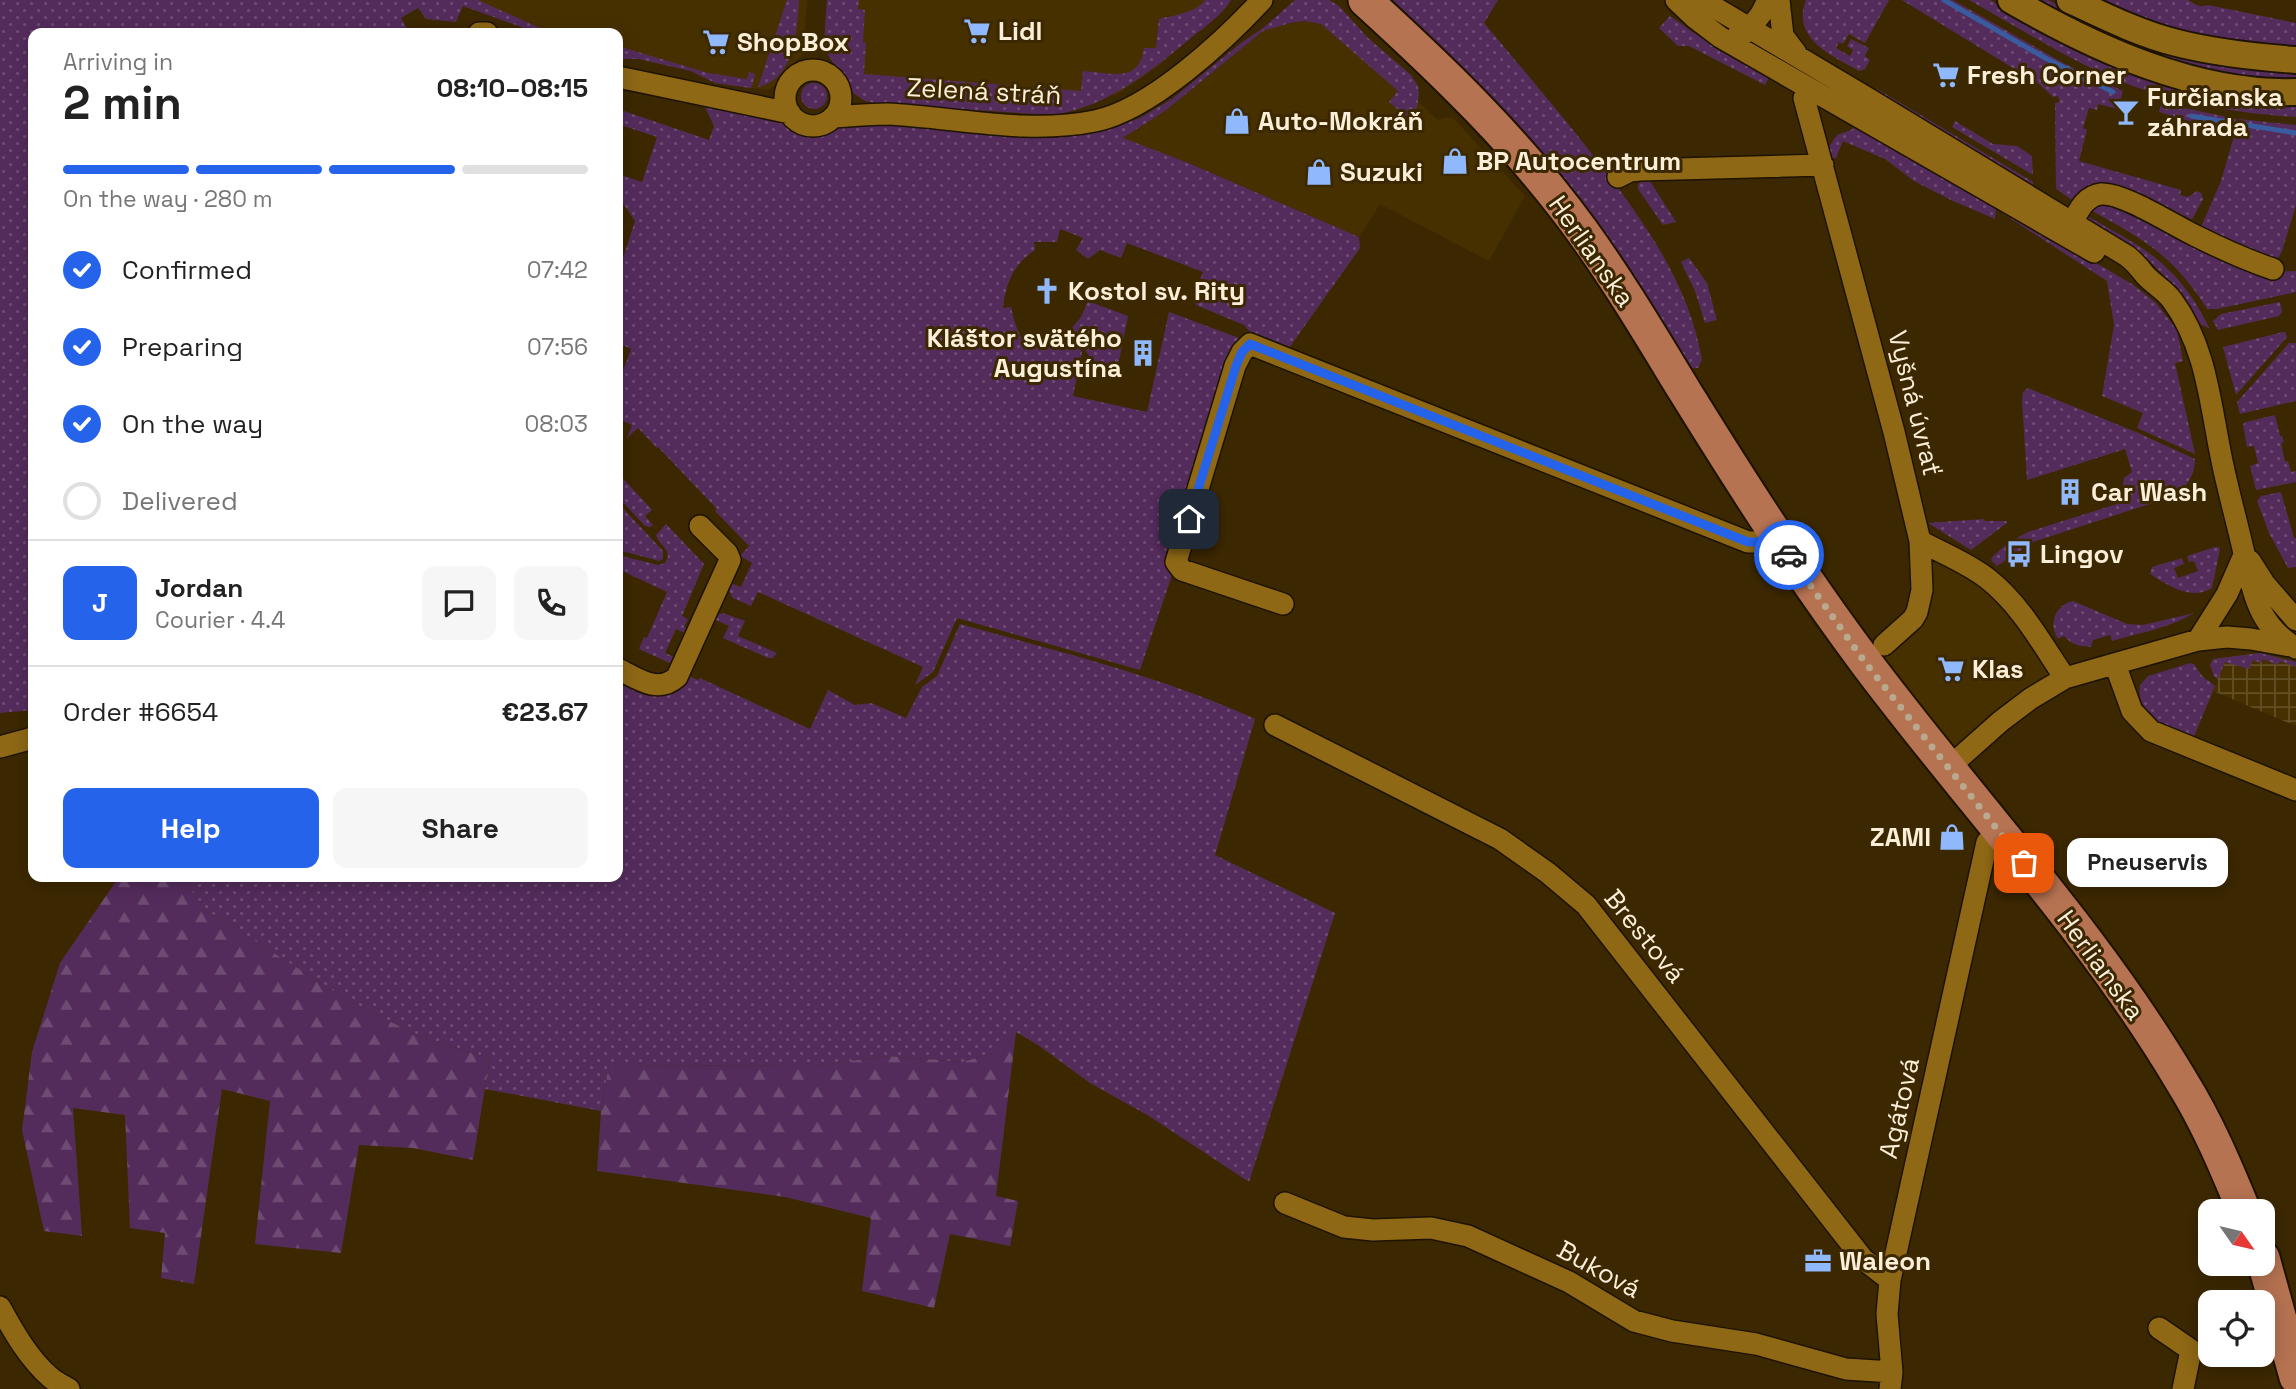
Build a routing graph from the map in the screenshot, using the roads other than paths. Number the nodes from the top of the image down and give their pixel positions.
1 (1242, 0) edge
2 (1262, 0) edge
3 (1365, 0) edge
4 (1676, 0) edge
5 (1684, 0) edge
6 (1702, 0) edge
7 (1779, 0) edge
8 (2011, 0) edge
9 (2070, 0) edge
10 (1759, 20) edge
11 (1223, 38) junction
12 (2296, 60) edge
13 (1814, 67) junction
14 (1775, 68) junction
15 (623, 78) edge
16 (788, 87) junction
17 (2296, 92) edge
18 (841, 93) junction
19 (1804, 98) dead end
20 (745, 104) junction
21 (790, 113) junction
22 (883, 114) junction
23 (833, 117) junction
24 (1823, 165) junction
25 (1618, 177) dead end
26 (2072, 222) junction
27 (2273, 269) dead end
28 (2146, 276) junction
29 (700, 526) dead end
30 (1776, 537) junction
31 (1920, 541) junction
32 (2244, 554) junction
33 (2264, 583) junction
34 (1283, 604) dead end
35 (2260, 609) junction
36 (2217, 612) junction
37 (2296, 620) edge
38 (2227, 638) junction
39 (2198, 639) junction
40 (1884, 645) dead end
41 (2295, 648) edge
42 (2115, 664) junction
43 (623, 672) edge
44 (2065, 678) junction
45 (1275, 725) dead end
46 (28, 739) edge
47 (0, 747) edge
48 (1948, 768) junction
49 (2296, 790) edge
50 (1987, 842) dead end
51 (2239, 1199) edge
52 (1284, 1203) dead end
53 (2268, 1276) edge
54 (1890, 1280) junction
55 (0, 1307) edge
56 (2159, 1328) dead end
57 (2296, 1377) edge
58 (1891, 1381) edge
59 (69, 1389) edge
60 (2183, 1389) edge

1 - 11 street
2 - 11 street, Zelená stráň
3 - 30 main road, Herlianska
4 - 14 street
5 - 10 street
6 - 10 street
7 - 13 street
8 - 17 street
9 - 12 street
10 - 13 street
10 - 14 street
11 - 22 street, Zelená stráň
13 - 26 street
14 - 28 street
15 - 20 street, Zelená stráň
16 - 18 street, Zelená stráň
16 - 20 street, Zelená stráň
16 - 21 street
18 - 22 street, Zelená stráň
18 - 23 street
19 - 24 street, Vyšná úvrať
20 - 21 street, Zelená stráň
21 - 23 street, Zelená stráň
22 - 23 street, Zelená stráň
24 - 25 street
24 - 31 street, Vyšná úvrať
26 - 27 street
26 - 28 street
28 - 32 street
29 - 43 street
30 - 34 street
30 - 48 main road, Herlianska
31 - 40 street, Vyšná úvrať
31 - 44 street
32 - 33 street
32 - 35 street
32 - 36 street
33 - 35 street
33 - 37 street
35 - 36 street
35 - 37 street
35 - 38 street
35 - 41 street
36 - 39 street
38 - 39 street
38 - 41 street
39 - 42 street
42 - 44 street
42 - 49 street
44 - 48 street
45 - 54 street, Brestová
46 - 47 street
48 - 51 main road, Herlianska
50 - 54 street, Agátová
52 - 58 street, Buková
53 - 57 main road
54 - 58 street, Agátová
55 - 59 street
56 - 60 street

